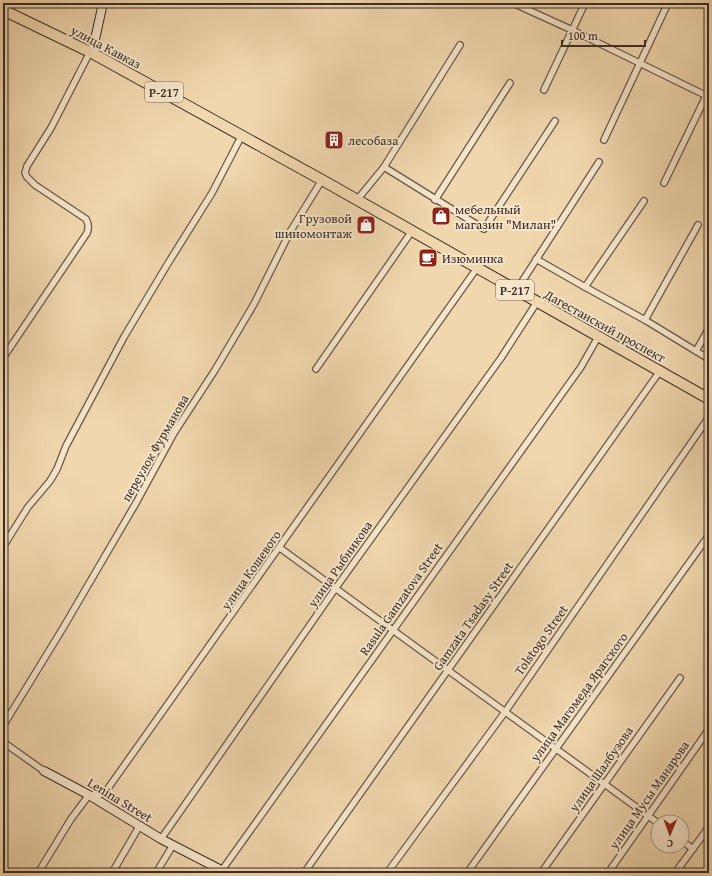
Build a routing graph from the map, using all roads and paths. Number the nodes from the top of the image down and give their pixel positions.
1 (103, 3) edge
2 (585, 3) edge
3 (668, 3) edge
4 (515, 4) edge
5 (3, 10) edge
6 (572, 30) junction
7 (460, 45) dead end
8 (91, 52) junction
9 (640, 63) junction
10 (510, 83) dead end
11 (544, 90) dead end
12 (708, 94) edge
13 (555, 121) dead end
14 (242, 135) junction
15 (604, 140) dead end
16 (599, 162) dead end
17 (384, 167) junction
18 (322, 180) junction
19 (664, 183) dead end
20 (357, 200) junction
21 (435, 200) junction
22 (644, 201) dead end
23 (698, 225) dead end
24 (412, 231) junction
25 (536, 259) junction
26 (477, 268) junction
27 (586, 287) junction
28 (516, 290) junction
29 (537, 302) junction
30 (645, 320) junction
31 (709, 328) edge
32 (598, 337) junction
33 (696, 351) junction
34 (3, 358) edge
35 (709, 359) edge
36 (316, 369) dead end
37 (660, 371) junction
38 (709, 399) edge
39 (709, 417) edge
40 (709, 535) edge
41 (3, 546) edge
42 (280, 548) junction
43 (335, 589) junction
44 (393, 630) junction
45 (448, 670) junction
46 (680, 678) dead end
47 (505, 712) junction
48 (3, 726) edge
49 (709, 729) edge
50 (3, 742) edge
51 (556, 749) junction
52 (44, 771) joint
53 (604, 784) junction
54 (89, 795) junction
55 (648, 816) junction
56 (140, 825) junction
57 (709, 827) edge
58 (161, 839) junction
59 (173, 845) junction
60 (690, 846) edge
61 (693, 848) junction
62 (224, 872) edge
63 (38, 873) edge
64 (112, 873) edge
65 (156, 873) edge
66 (304, 873) edge
67 (387, 873) edge
68 (467, 873) edge
69 (541, 873) edge
70 (608, 873) edge
71 (675, 873) edge

1 - 8 street
2 - 6 street
3 - 9 street
4 - 6 street
5 - 8 highway, улица Кавказ / Р-217
6 - 9 street
6 - 11 street
7 - 17 street
8 - 14 highway, улица Кавказ / Р-217
8 - 34 street
9 - 12 street
9 - 15 street
10 - 21 street
12 - 19 street
13 - 21 street
14 - 18 highway, улица Кавказ / Р-217
14 - 41 street
16 - 25 street
17 - 20 street
17 - 21 street
18 - 20 highway, Дагестанский проспект / Р-217
18 - 48 street, переулок Фурманова
20 - 24 highway, Дагестанский проспект / Р-217
22 - 27 street
23 - 30 street
24 - 26 highway, Дагестанский проспект / Р-217
24 - 36 street
25 - 27 street
25 - 28 street
26 - 28 highway, Дагестанский проспект / Р-217
26 - 42 street, улица Кошевого
27 - 30 street
28 - 29 highway, Дагестанский проспект / Р-217
29 - 32 highway, Дагестанский проспект / Р-217
29 - 43 street, улица Рыбникова
30 - 33 street
31 - 33 street
32 - 37 highway, Дагестанский проспект / Р-217
32 - 44 street, Rasula Gamzatova Street
33 - 35 street
37 - 38 highway, Дагестанский проспект / Р-217
37 - 45 street, Gamzata Tsadasy Street
39 - 47 street, Tolstogo Street
40 - 51 street, улица Магомеда Ярагского
42 - 43 street
42 - 54 street, улица Кошевого
43 - 44 street
43 - 58 street, улица Рыбникова
44 - 45 street
44 - 62 street, Rasula Gamzatova Street
45 - 47 street
45 - 66 street, Gamzata Tsadasy Street
46 - 53 street, улица Шалбузова
47 - 51 street
47 - 67 street, Tolstogo Street
49 - 55 street, улица Мусы Манарова
50 - 52 street, Lenina Street
51 - 53 street
51 - 68 street, улица Магомеда Ярагского
52 - 54 street, Lenina Street
53 - 55 street
53 - 69 street, улица Шалбузова
54 - 56 street, Lenina Street
54 - 63 street
55 - 70 street, улица Мусы Манарова
56 - 58 street, Lenina Street
56 - 64 street
57 - 61 street
58 - 59 street, Lenina Street
59 - 62 street, Lenina Street
59 - 65 street
60 - 61 street
61 - 71 street

